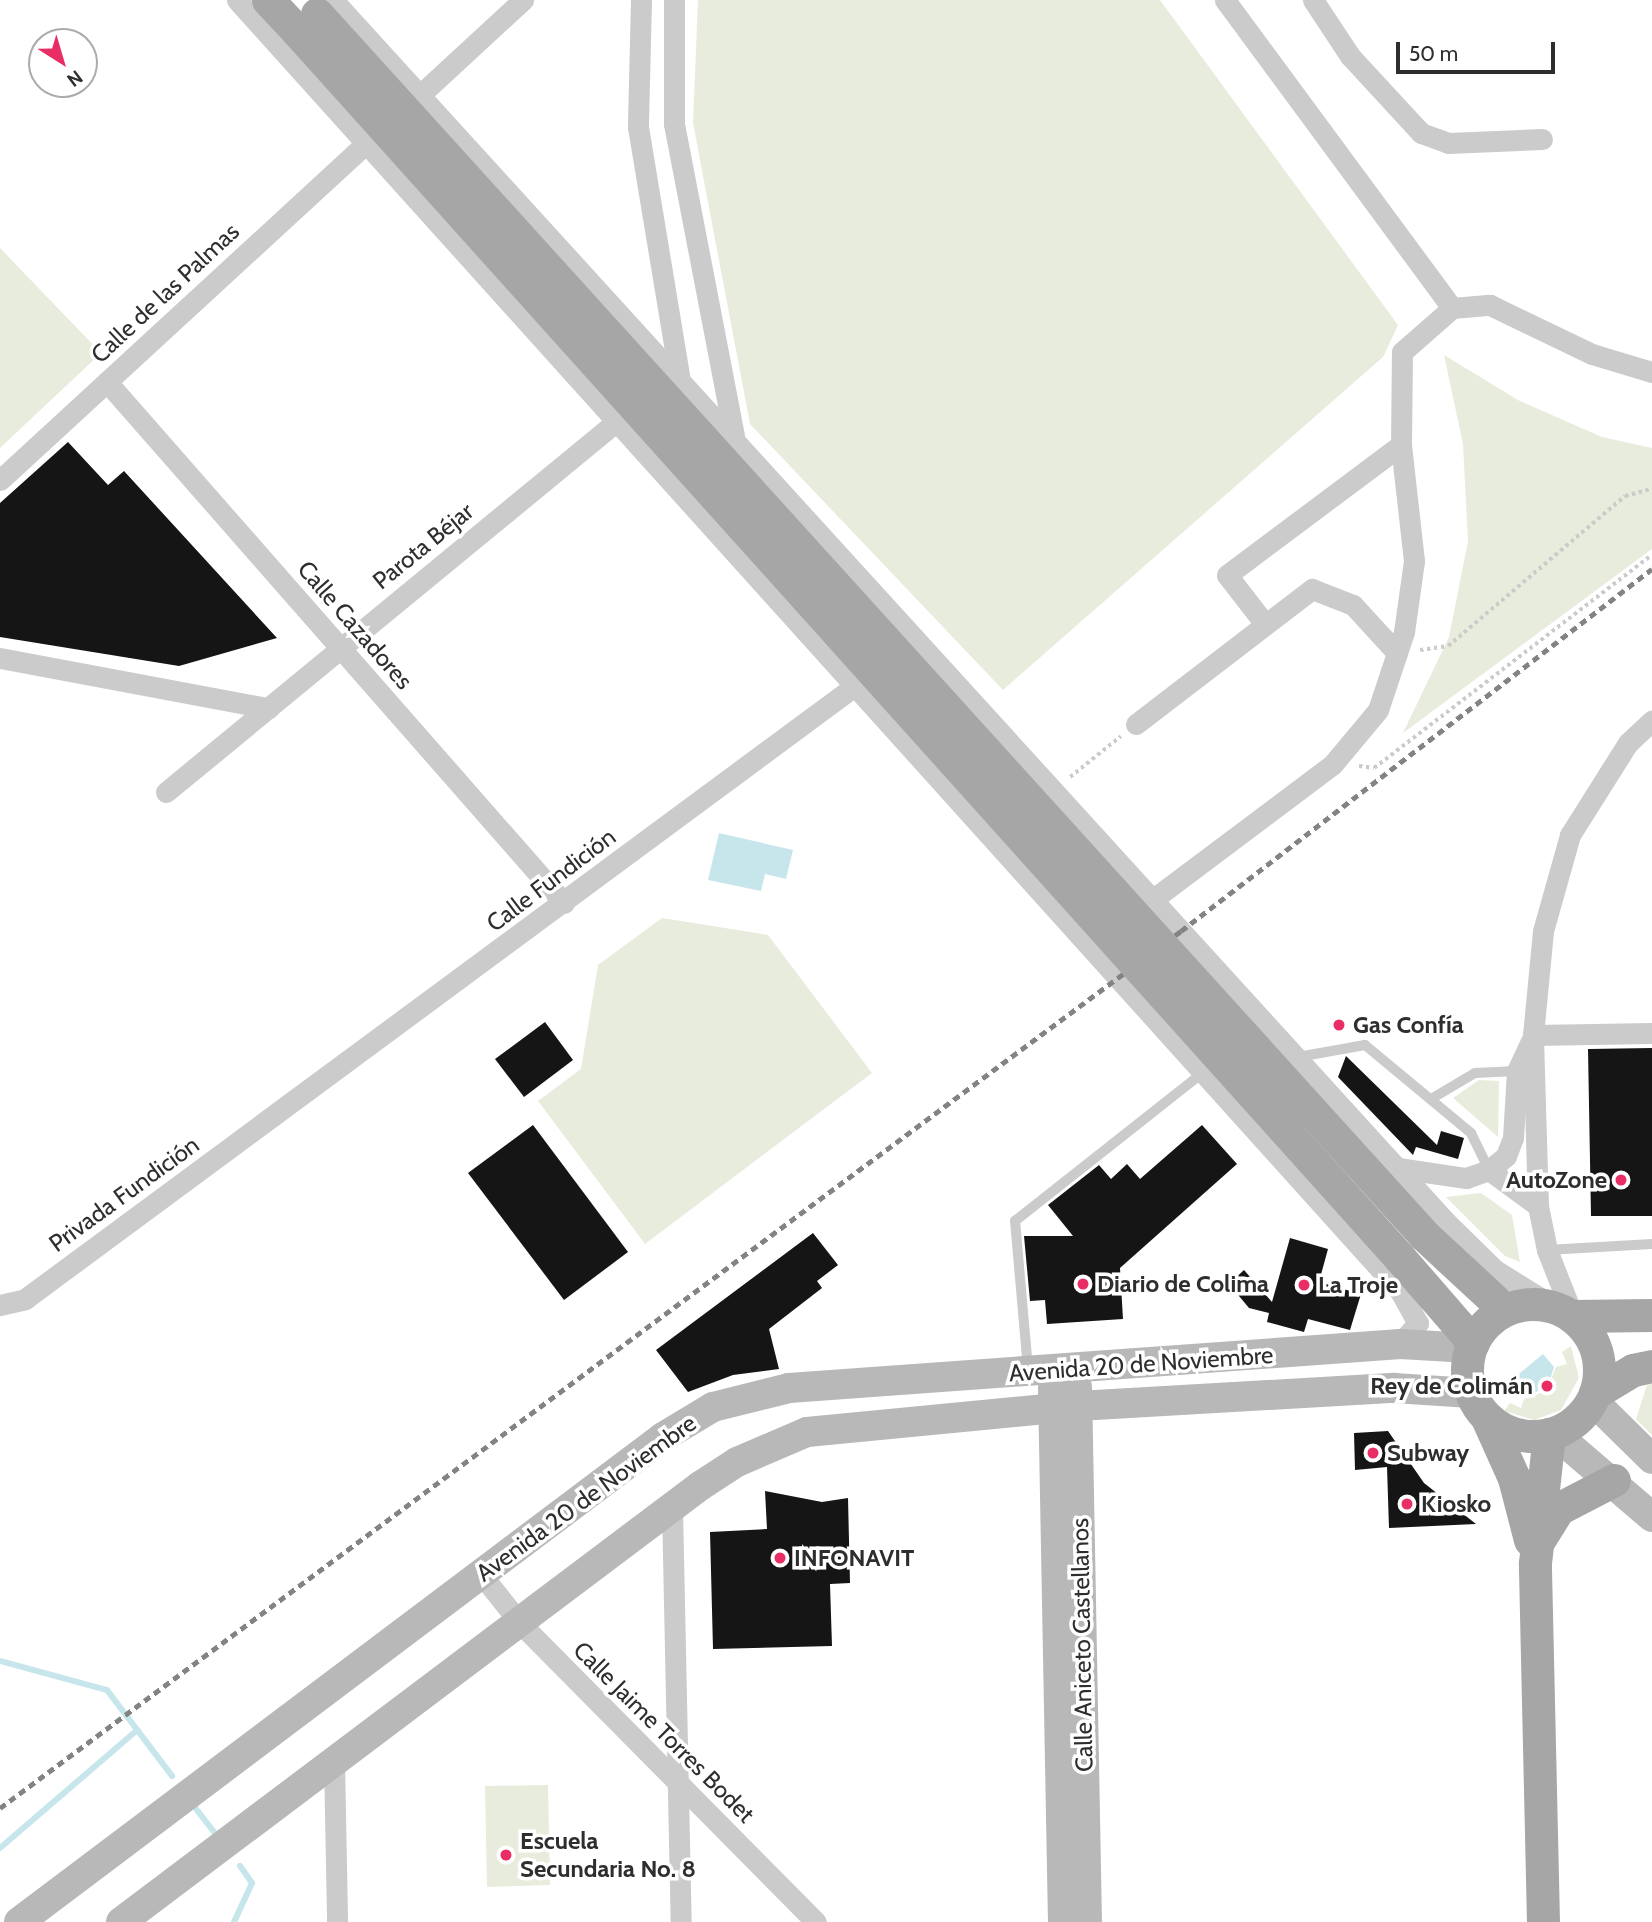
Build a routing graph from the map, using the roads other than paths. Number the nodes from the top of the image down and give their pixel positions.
1 (237, 0) edge
2 (268, 0) edge
3 (523, 0) edge
4 (641, 0) edge
5 (674, 0) edge
6 (1225, 0) edge
7 (1313, 0) edge
8 (313, 12) edge
9 (421, 94) junction
10 (674, 124) junction
11 (638, 127) junction
12 (1542, 139) dead end
13 (366, 144) junction
14 (1452, 308) junction
15 (1652, 372) edge
16 (679, 376) junction
17 (107, 382) junction
18 (617, 421) junction
19 (735, 437) junction
20 (1401, 445) junction
21 (0, 480) edge
22 (1265, 624) junction
23 (340, 648) junction
24 (1397, 653) junction
25 (0, 658) edge
26 (856, 685) junction
27 (268, 709) junction
28 (1652, 721) edge
29 (1136, 724) road end
30 (166, 792) dead end
31 (564, 903) junction
32 (1156, 905) junction
33 (1104, 958) junction
34 (1218, 971) junction
35 (1157, 1019) junction
36 (1652, 1033) edge
37 (1533, 1035) junction
38 (1298, 1057) junction
39 (1517, 1071) junction
40 (1205, 1072) junction
41 (1431, 1099) junction
42 (275, 1115) joint
43 (1398, 1168) junction
44 (1489, 1170) junction
45 (1538, 1206) junction
46 (1652, 1244) edge
47 (1547, 1250) junction
48 (0, 1305) edge
49 (1505, 1310) junction
50 (1563, 1311) junction
51 (1652, 1315) edge
52 (1400, 1344) junction
53 (1471, 1345) junction
54 (1652, 1366) edge
55 (1053, 1370) junction
56 (1593, 1396) junction
57 (1478, 1405) junction
58 (1066, 1407) junction
59 (1551, 1434) junction
60 (1652, 1460) edge
61 (1614, 1480) junction
62 (671, 1507) junction
63 (1652, 1517) edge
64 (1536, 1553) junction
65 (481, 1574) junction
66 (519, 1622) junction
67 (334, 1761) junction
68 (678, 1783) junction
69 (19, 1922) edge
70 (121, 1922) edge
71 (337, 1922) edge
72 (681, 1922) edge
73 (816, 1922) edge
74 (1063, 1922) edge
75 (1087, 1922) edge
76 (1543, 1922) edge

1 - 13 street
2 - 8 main road
3 - 9 street
4 - 11 street
5 - 10 street
6 - 14 street
7 - 12 street
8 - 9 street
8 - 49 main road, bridge
8 - 53 main road, bridge
9 - 16 street
10 - 11 street
10 - 19 street
11 - 16 street
13 - 17 street, Calle de las Palmas
13 - 18 street
14 - 15 street
14 - 20 street
16 - 19 street
17 - 21 street, Calle de las Palmas
17 - 23 street, Calle Cazadores
18 - 23 street, Parota Béjar
18 - 26 street
19 - 32 street
20 - 22 street
20 - 24 street
22 - 24 street
22 - 29 street
23 - 27 street, Parota Béjar
23 - 31 street, Calle Cazadores
24 - 32 street
25 - 27 street
26 - 31 street, Calle Fundición
26 - 33 street
27 - 30 street, Parota Béjar
28 - 37 street
31 - 42 street, Calle Fundición
32 - 33 street
32 - 34 street
33 - 35 street
34 - 35 street
34 - 38 street
35 - 40 street
36 - 37 street
37 - 39 street
37 - 45 street
38 - 41 lane
38 - 43 street
39 - 41 lane
39 - 44 street
40 - 52 street
40 - 55 lane
41 - 44 lane
42 - 48 street, Privada Fundición
43 - 44 street
43 - 50 street
44 - 45 street
45 - 47 street
46 - 47 lane
47 - 50 street
49 - 50 main road
49 - 53 main road
50 - 51 main road
50 - 56 main road
52 - 53 main road, Avenida 20 de Noviembre
52 - 55 main road, Avenida 20 de Noviembre
53 - 57 main road
54 - 56 main road
55 - 58 main road, Calle Aniceto Castellanos
55 - 65 main road, Avenida 20 de Noviembre
56 - 59 main road
56 - 60 main road
57 - 58 main road, Avenida 20 de Noviembre
57 - 59 main road
57 - 64 main road
58 - 62 main road, Avenida 20 de Noviembre
58 - 74 main road, Calle Aniceto Castellanos
58 - 75 main road, Calle Aniceto Castellanos
59 - 61 main road
59 - 64 main road
61 - 63 main road
61 - 64 main road
62 - 66 main road, Avenida 20 de Noviembre
62 - 68 street
64 - 76 main road
65 - 66 street, Calle Jaime Torres Bodet
65 - 69 main road, Avenida 20 de Noviembre
66 - 67 main road, Avenida 20 de Noviembre
66 - 68 street, Calle Jaime Torres Bodet
67 - 70 main road, Avenida 20 de Noviembre
67 - 71 street
68 - 72 street
68 - 73 street, Calle Jaime Torres Bodet

